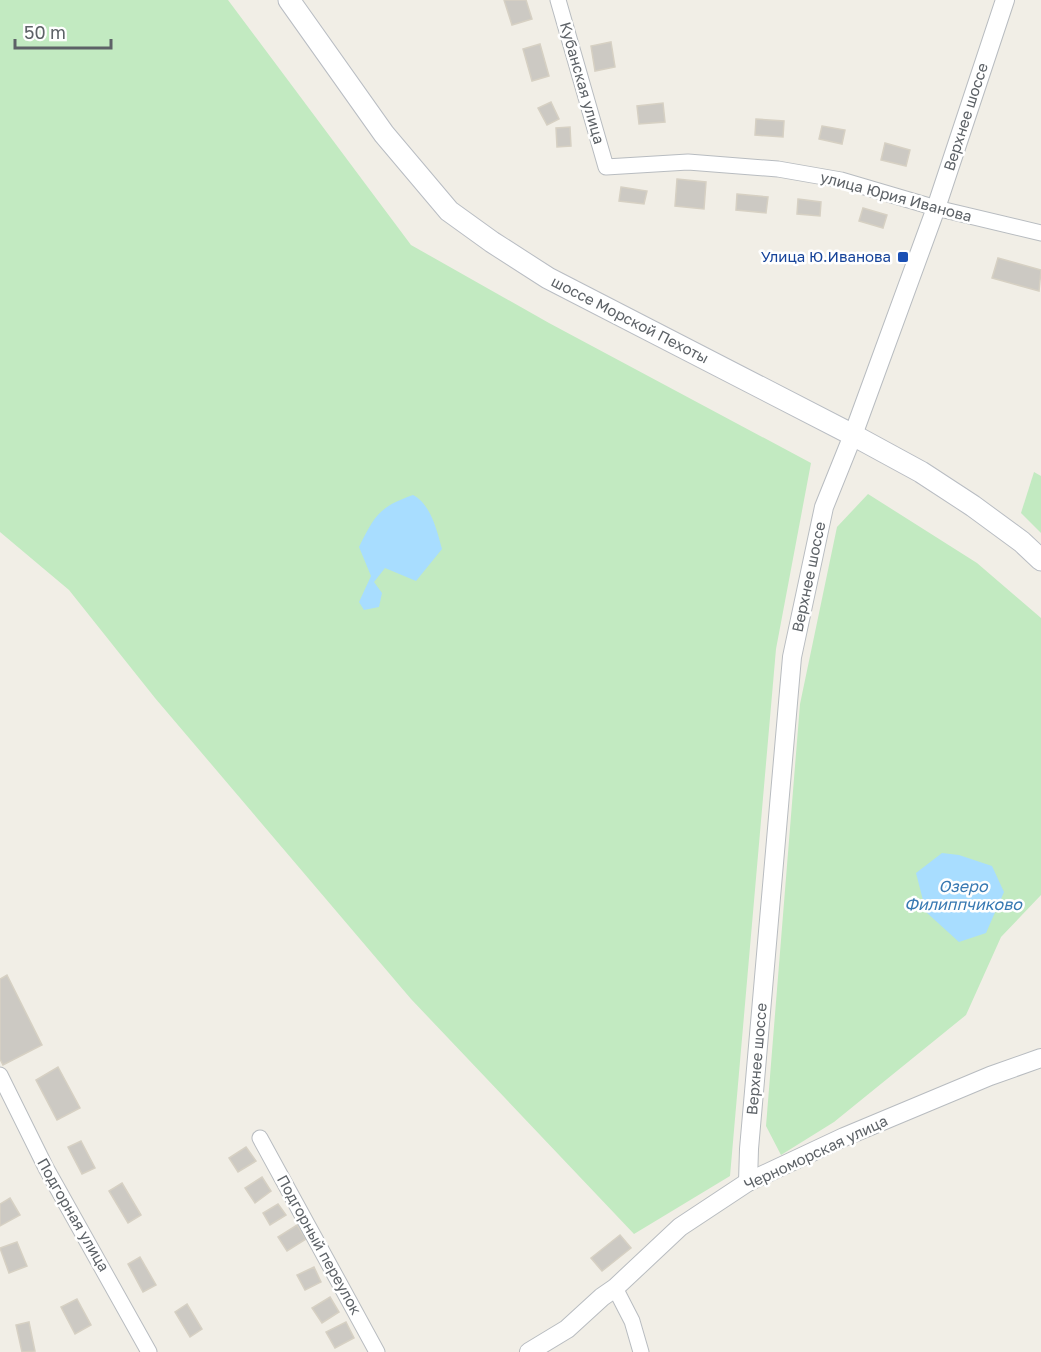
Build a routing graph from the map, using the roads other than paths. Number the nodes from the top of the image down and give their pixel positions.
1 (289, 0) edge
2 (558, 0) edge
3 (1005, 0) edge
4 (606, 167) joint
5 (936, 208) junction
6 (1041, 233) edge
7 (854, 435) junction
8 (1041, 560) edge
9 (1041, 1059) edge
10 (0, 1075) edge
11 (260, 1138) dead end
12 (748, 1182) junction
13 (615, 1288) junction
14 (149, 1352) edge
15 (377, 1352) edge
16 (529, 1352) edge
17 (641, 1352) edge

1 - 7 main road, шоссе Морской Пехоты
2 - 4 street, Кубанская улица
3 - 5 street, Верхнее шоссе
4 - 5 street, улица Юрия Иванова
5 - 6 street, улица Юрия Иванова
5 - 7 street, Верхнее шоссе
7 - 8 main road, шоссе Морской Пехоты
7 - 12 street, Верхнее шоссе
9 - 12 street, Черноморская улица
10 - 14 street, Подгорная улица
11 - 15 street, Подгорный переулок
12 - 13 street, Черноморская улица
13 - 16 street, Черноморская улица
13 - 17 street

